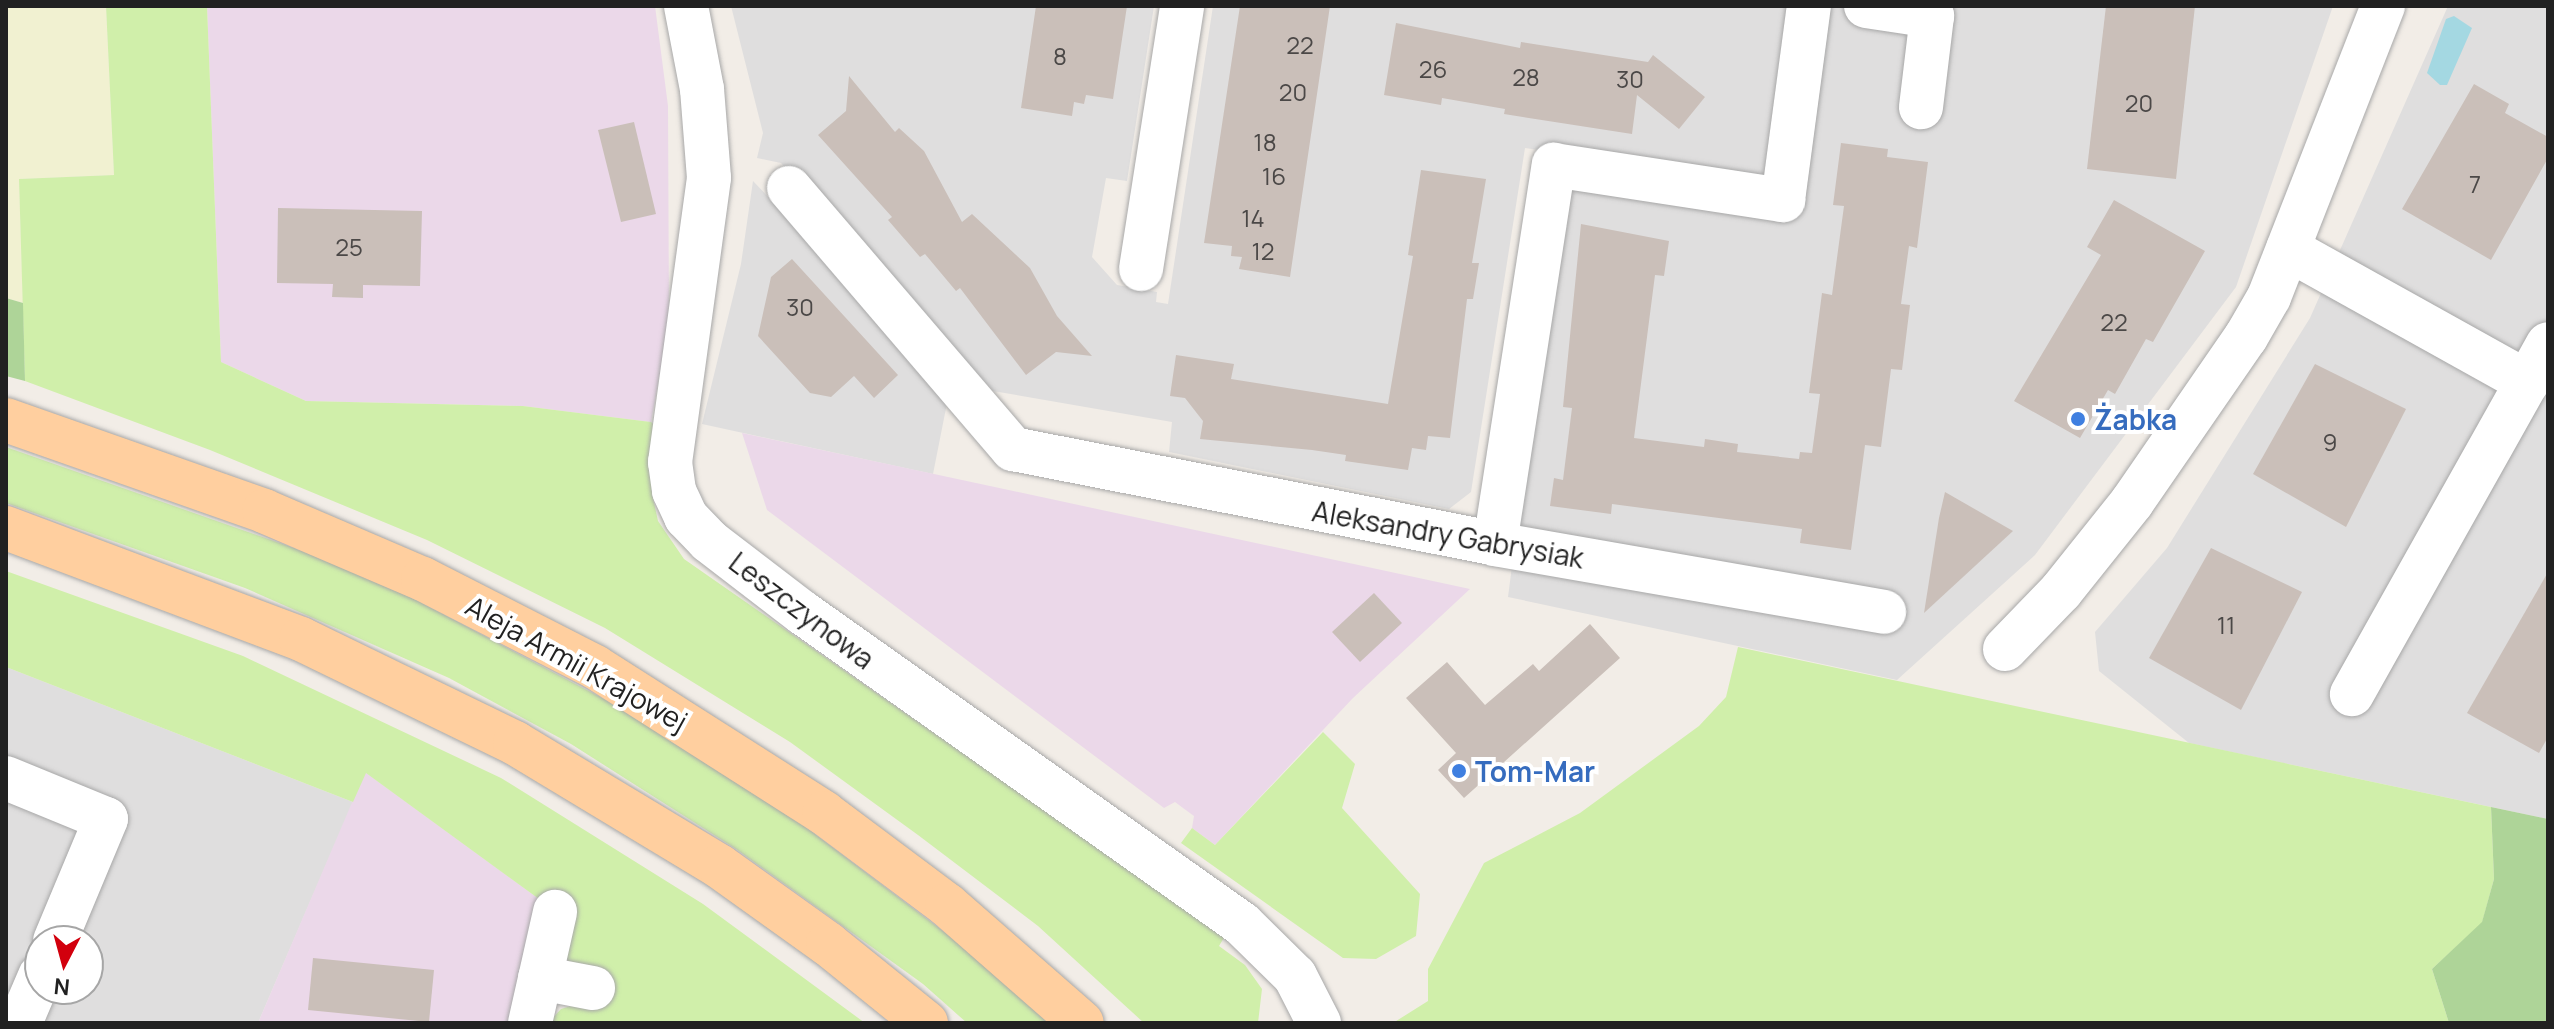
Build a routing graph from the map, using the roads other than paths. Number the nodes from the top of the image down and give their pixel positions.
1 (686, 6) edge
2 (1182, 6) edge
3 (1809, 6) edge
4 (1866, 6) edge
5 (2383, 6) edge
6 (1921, 107) dead end
7 (789, 188) dead end
8 (2288, 249) junction
9 (1141, 269) dead end
10 (2548, 344) edge
11 (2527, 382) junction
12 (6, 420) edge
13 (6, 528) edge
14 (1495, 544) junction
15 (1884, 612) dead end
16 (2005, 649) dead end
17 (2352, 694) dead end
18 (6, 778) edge
19 (555, 912) dead end
20 (62, 925) edge
21 (540, 978) junction
22 (593, 988) dead end
23 (530, 1023) edge
24 (926, 1023) edge
25 (1082, 1023) edge
26 (1319, 1023) edge

1 - 26 street, Leszczynowa
2 - 9 street
3 - 14 street
4 - 6 street
5 - 8 street
7 - 14 street, Aleksandry Gabrysiak
8 - 11 street
8 - 16 street
10 - 11 street
11 - 17 street
12 - 25 main road, Aleja Armii Krajowej
13 - 24 main road
14 - 15 street, Aleksandry Gabrysiak
18 - 20 street
19 - 21 street
21 - 22 street
21 - 23 street

